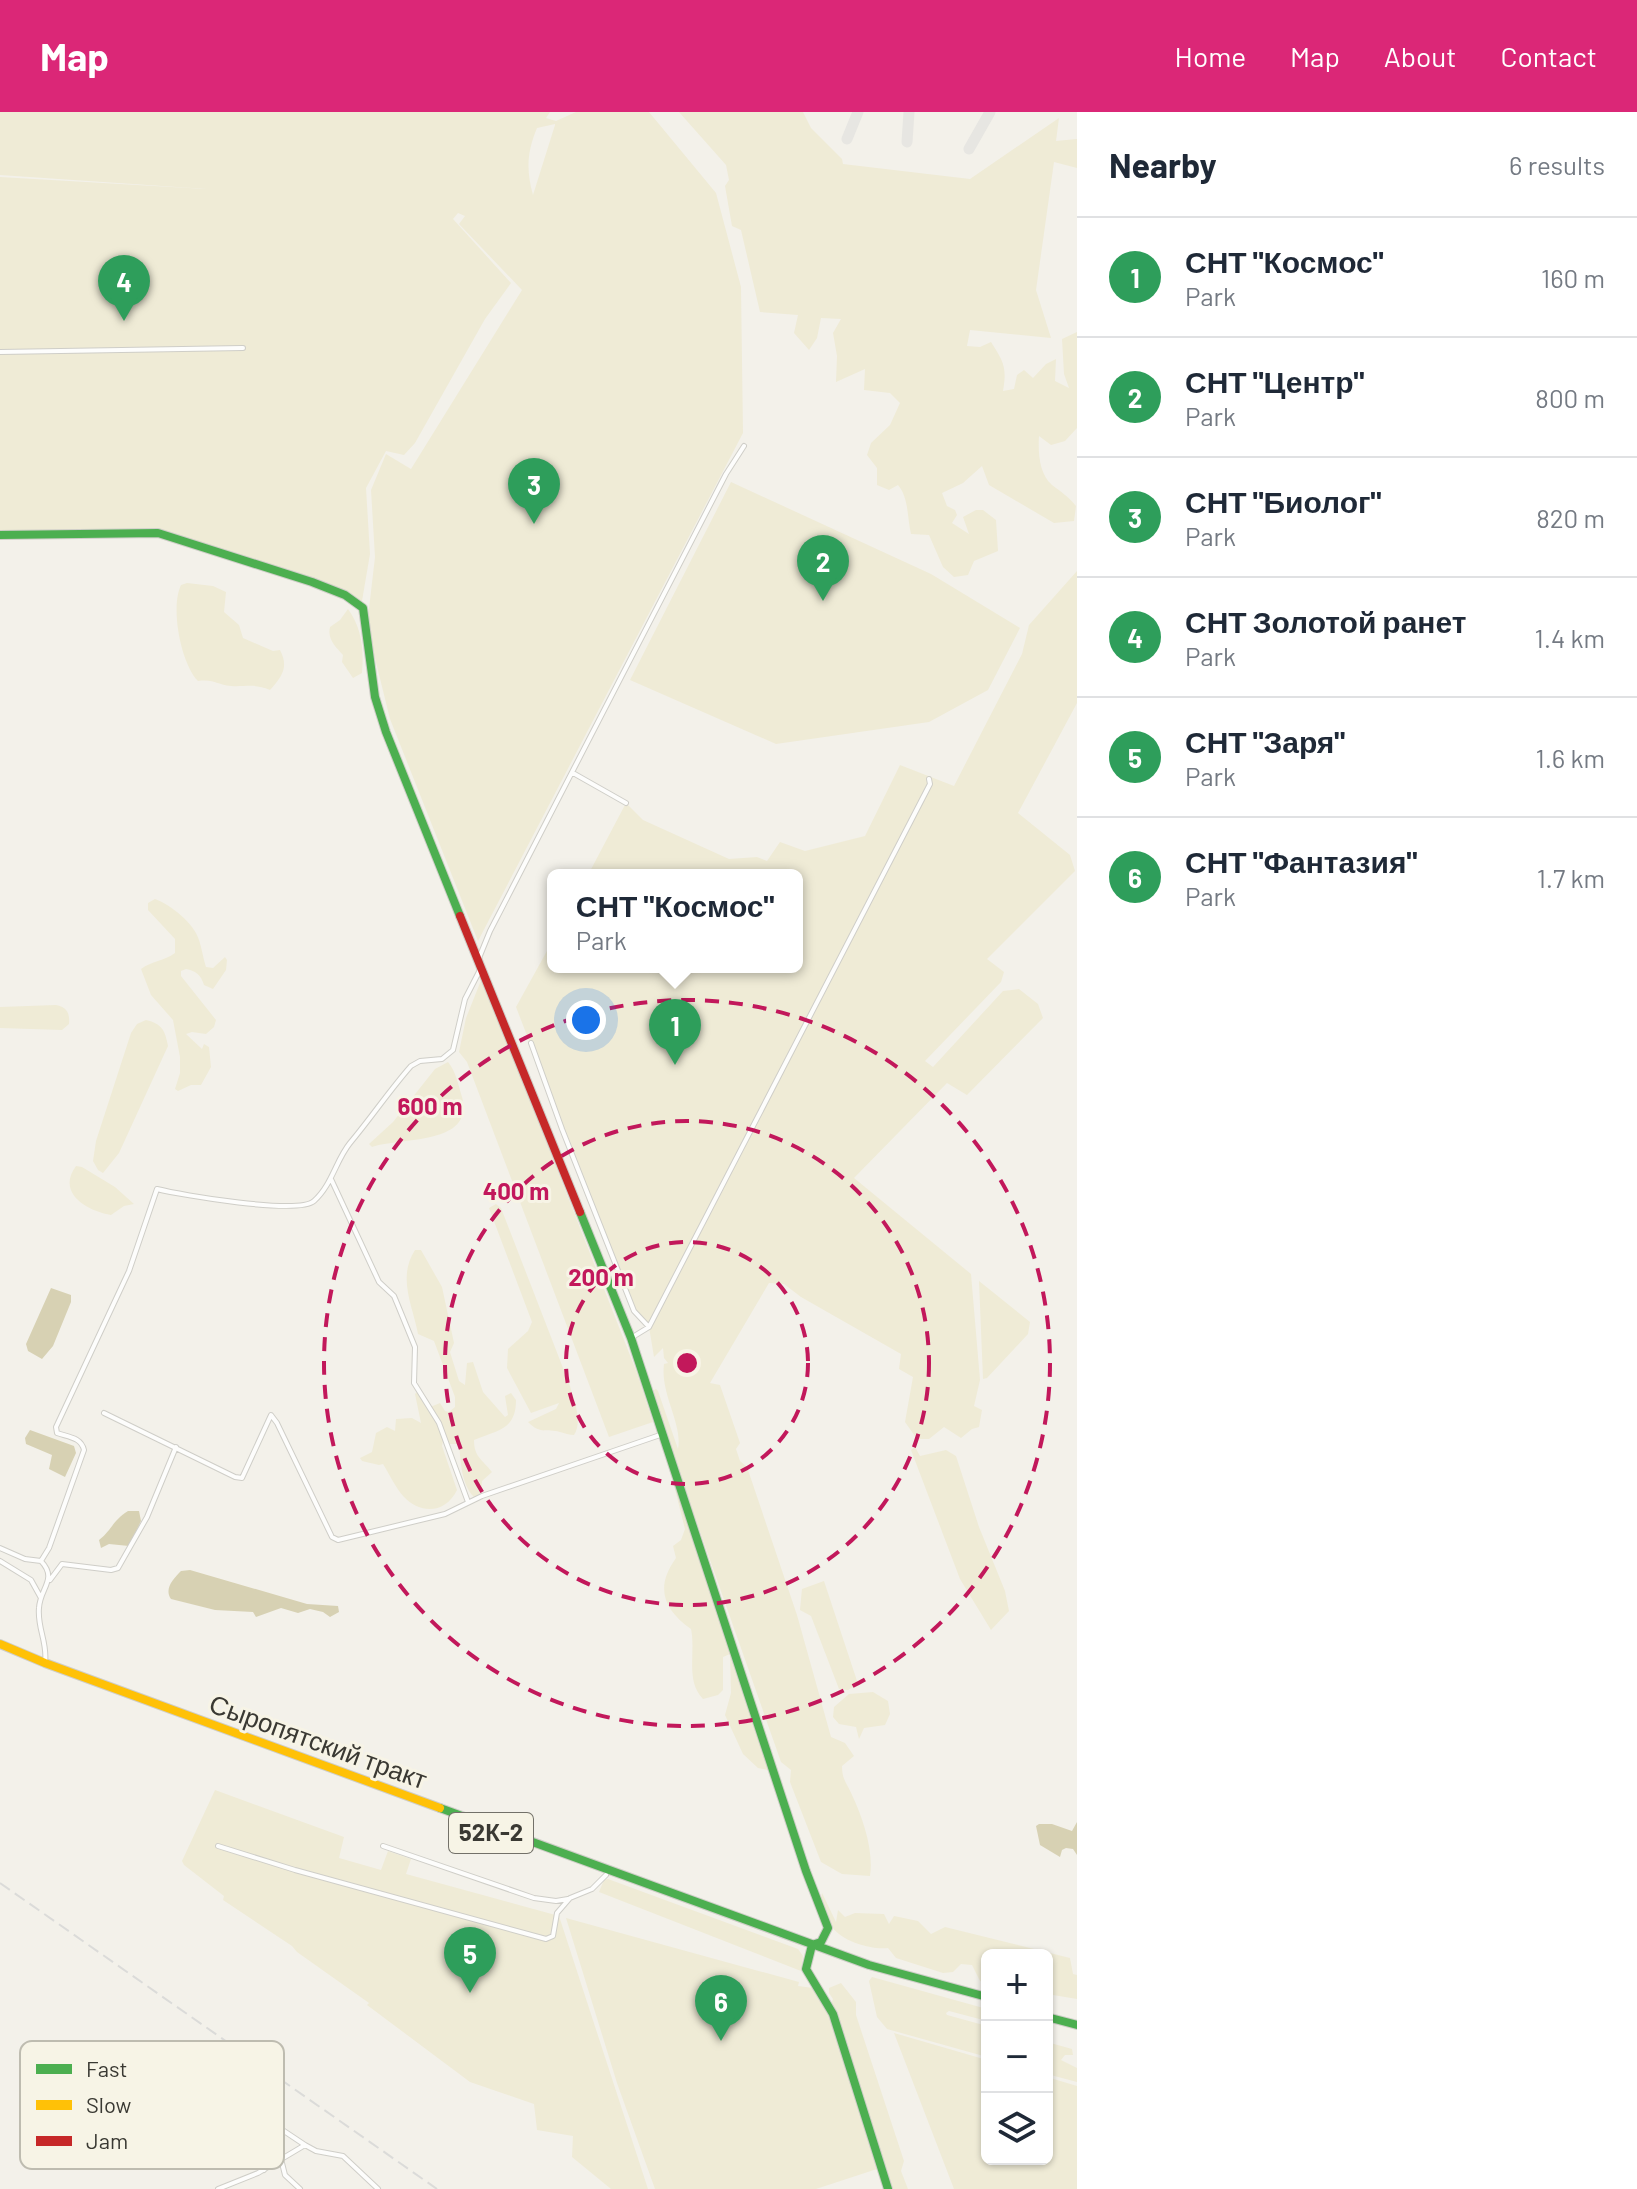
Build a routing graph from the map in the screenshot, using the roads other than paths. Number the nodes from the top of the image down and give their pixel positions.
1 (243, 348) dead end
2 (0, 352) edge
3 (744, 446) dead end
4 (0, 535) edge
5 (573, 773) junction
6 (929, 779) dead end
7 (626, 803) dead end
8 (480, 964) junction
9 (531, 1043) dead end
10 (331, 1179) junction
11 (649, 1327) junction
12 (631, 1338) junction
13 (104, 1413) dead end
14 (663, 1434) junction
15 (176, 1447) junction
16 (468, 1502) junction
17 (0, 1548) edge
18 (0, 1561) edge
19 (41, 1561) junction
20 (50, 1580) junction
21 (41, 1598) junction
22 (0, 1644) edge
23 (0, 1651) edge
24 (45, 1663) junction
25 (218, 1846) dead end
26 (383, 1846) dead end
27 (606, 1875) junction
28 (570, 1898) junction
29 (811, 1948) junction
30 (981, 1997) edge
31 (1053, 2017) edge
32 (1077, 2023) edge
33 (284, 2131) edge
34 (305, 2145) junction
35 (284, 2157) edge
36 (284, 2169) edge
37 (264, 2170) edge
38 (218, 2189) edge
39 (300, 2189) edge
40 (378, 2189) edge
41 (888, 2189) edge

1 - 2 street
3 - 5 street
4 - 8 street
5 - 7 street
5 - 8 street
6 - 11 street
8 - 10 street
8 - 12 street
9 - 11 street
10 - 16 street
10 - 19 street
11 - 12 street
12 - 14 street
13 - 15 street
14 - 16 street
14 - 29 street
15 - 16 street
15 - 20 street
17 - 19 street
18 - 21 street
19 - 20 street
20 - 21 street
21 - 24 street
22 - 24 street, Сыропятский тракт / 52К-2
23 - 27 street, Сыропятский тракт / 52К-2
24 - 29 street, Сыропятский тракт / 52К-2
25 - 28 street
26 - 28 street
27 - 28 street
27 - 29 street, Сыропятский тракт / 52К-2
29 - 30 street, Сыропятский тракт / 52К-2
29 - 41 street
31 - 32 street
33 - 34 street
34 - 35 street
34 - 40 street
36 - 39 street
37 - 38 street

